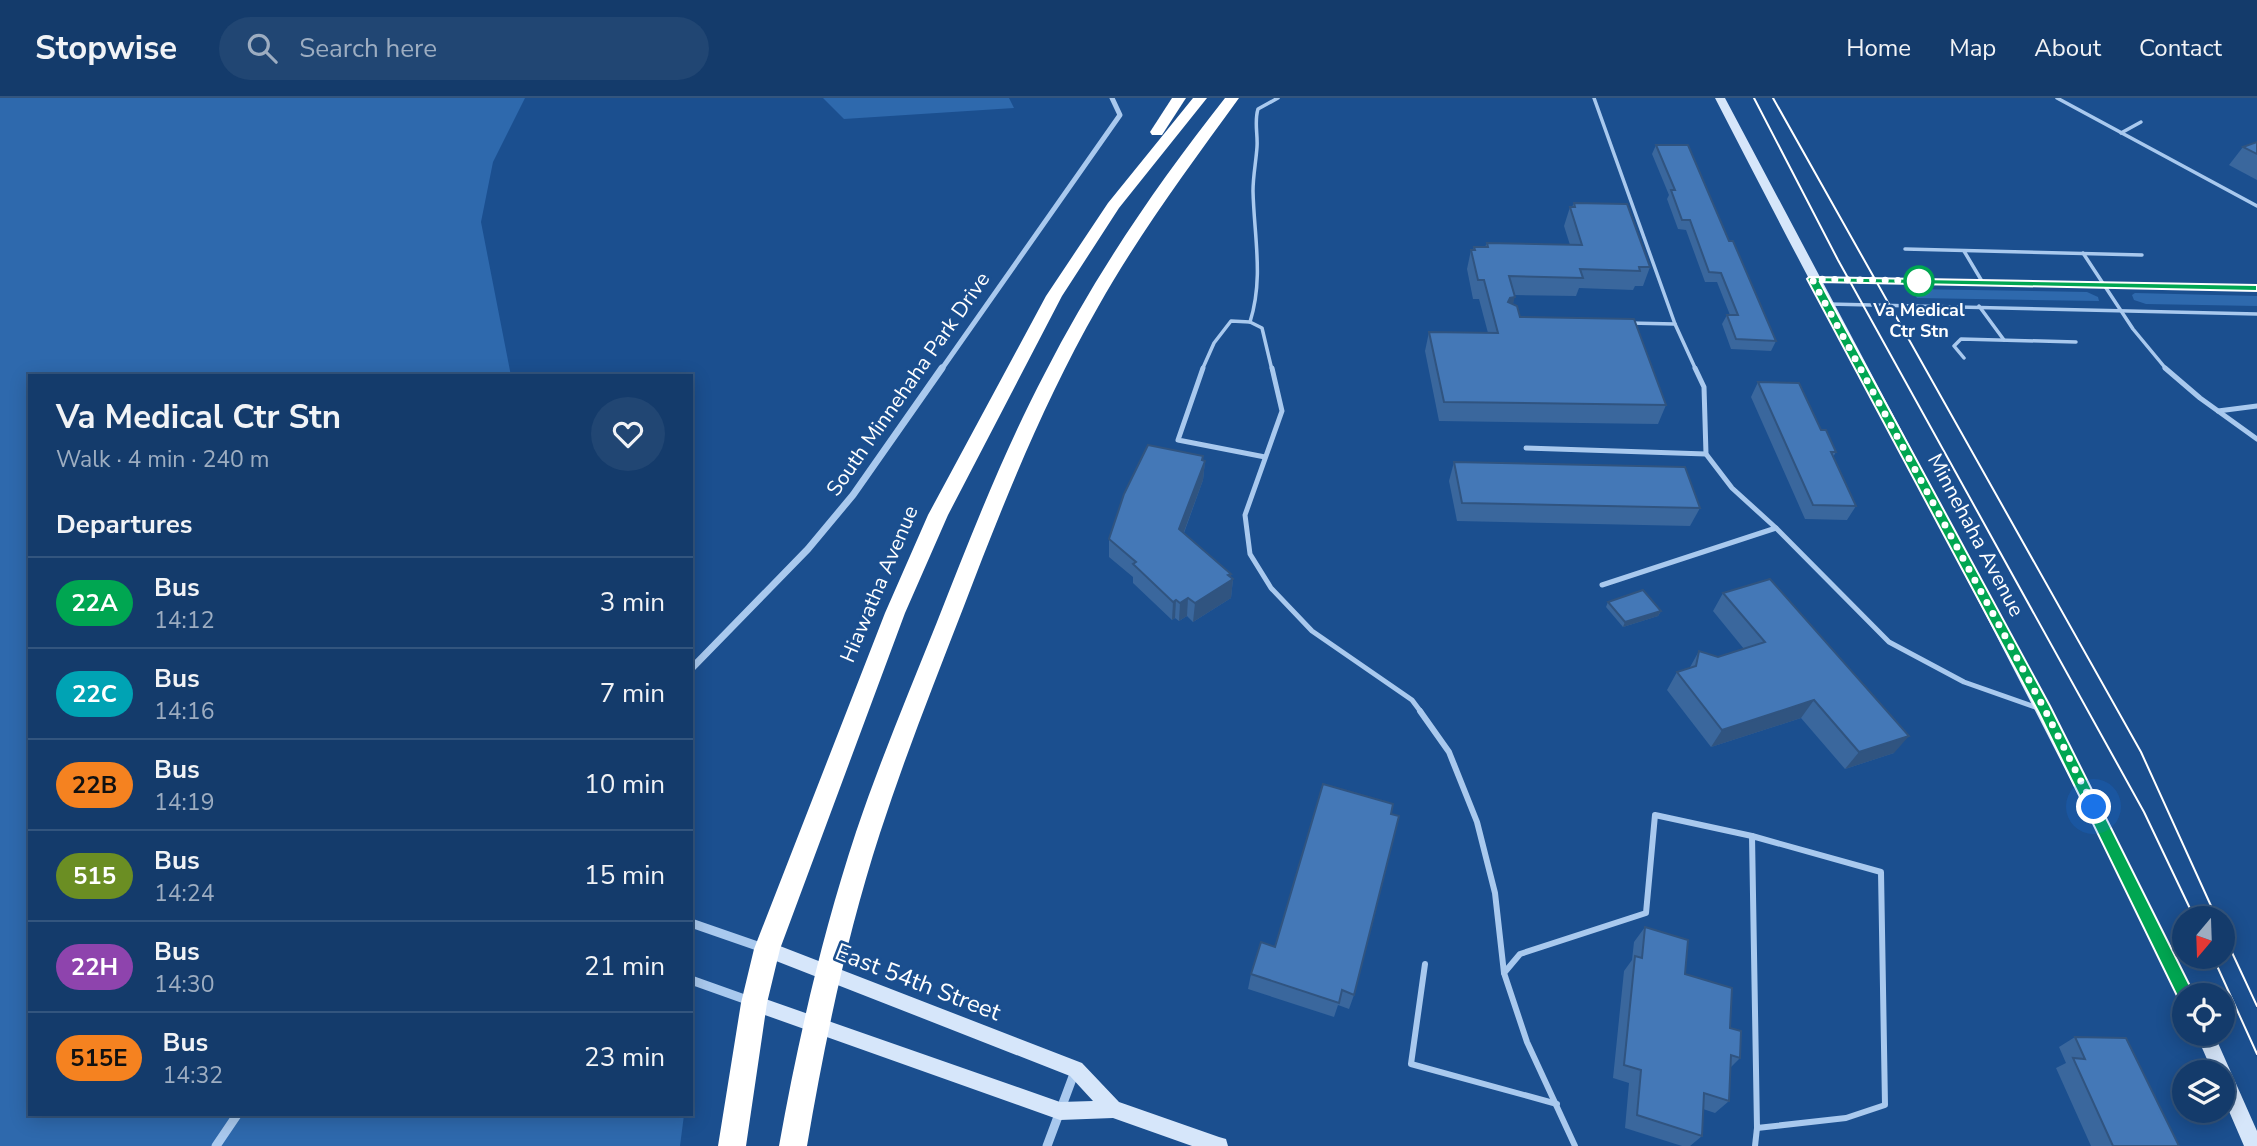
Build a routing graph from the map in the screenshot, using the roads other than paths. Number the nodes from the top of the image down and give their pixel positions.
1 (1112, 98) edge
2 (1179, 98) edge
3 (1200, 98) edge
4 (1232, 98) edge
5 (1278, 98) edge
6 (1594, 98) edge
7 (1720, 98) edge
8 (2057, 98) edge
9 (2141, 122) dead end
10 (2121, 133) junction
11 (1113, 206) junction
12 (2257, 206) edge
13 (1905, 249) dead end
14 (1964, 251) junction
15 (2082, 253) junction
16 (2142, 255) dead end
17 (1812, 279) junction
18 (1983, 282) junction
19 (2105, 285) junction
20 (2257, 288) edge
21 (1825, 304) junction
22 (1979, 306) junction
23 (2122, 310) junction
24 (2257, 314) edge
25 (1250, 322) junction
26 (1626, 323) edge
27 (1675, 324) junction
28 (2004, 340) junction
29 (2076, 342) dead end
30 (1964, 358) dead end
31 (2257, 406) edge
32 (2217, 411) junction
33 (2257, 439) edge
34 (1527, 448) dead end
35 (1706, 454) junction
36 (1265, 457) junction
37 (1776, 528) junction
38 (1602, 585) dead end
39 (693, 667) edge
40 (2045, 710) junction
41 (1752, 836) junction
42 (693, 924) edge
43 (767, 949) junction
44 (1425, 964) dead end
45 (1504, 973) junction
46 (827, 974) junction
47 (693, 981) edge
48 (2180, 983) edge
49 (754, 1003) junction
50 (816, 1024) junction
51 (2210, 1046) edge
52 (1076, 1069) junction
53 (1557, 1104) junction
54 (1114, 1109) junction
55 (1060, 1111) junction
56 (236, 1116) edge
57 (1757, 1128) junction
58 (216, 1146) edge
59 (732, 1146) edge
60 (793, 1146) edge
61 (1047, 1146) edge
62 (1219, 1146) edge
63 (1575, 1146) edge
64 (1755, 1146) edge
65 (2254, 1146) edge

1 - 39 street, South Minnehaha Park Drive
2 - 11 highway
3 - 11 highway, Hiawatha Avenue
4 - 46 highway
5 - 25 lane
6 - 27 lane
7 - 17 street, Minnehaha Avenue
8 - 10 lane
9 - 10 lane
10 - 12 lane
11 - 43 highway, Hiawatha Avenue
13 - 14 lane
14 - 15 lane
14 - 18 lane
15 - 16 lane
15 - 19 lane
17 - 18 lane
17 - 21 street, Minnehaha Avenue
18 - 19 lane
19 - 20 lane
19 - 23 lane
21 - 22 lane
21 - 40 street, Minnehaha Avenue
22 - 23 lane
22 - 28 lane
23 - 24 lane
23 - 32 lane
25 - 36 lane
25 - 36 lane
26 - 27 lane
27 - 35 lane
28 - 29 lane
28 - 30 lane
31 - 32 lane
32 - 33 lane
34 - 35 lane
35 - 37 lane
36 - 45 lane
37 - 38 lane
37 - 40 lane
40 - 48 street, Minnehaha Avenue
41 - 45 lane
41 - 57 lane
41 - 57 lane
42 - 43 street, East 54th Street
43 - 46 street, East 54th Street
43 - 49 highway, Hiawatha Avenue
44 - 53 lane
45 - 53 lane
46 - 50 highway
46 - 52 street, East 54th Street
47 - 49 street, East 54th Street
49 - 50 street, East 54th Street
49 - 59 highway, Hiawatha Avenue
50 - 55 street, East 54th Street
50 - 60 highway
51 - 65 street
52 - 54 street, East 54th Street
52 - 55 street
53 - 63 lane
54 - 55 street, East 54th Street
54 - 62 street, East 54th Street
55 - 61 street
56 - 58 street
57 - 64 lane

